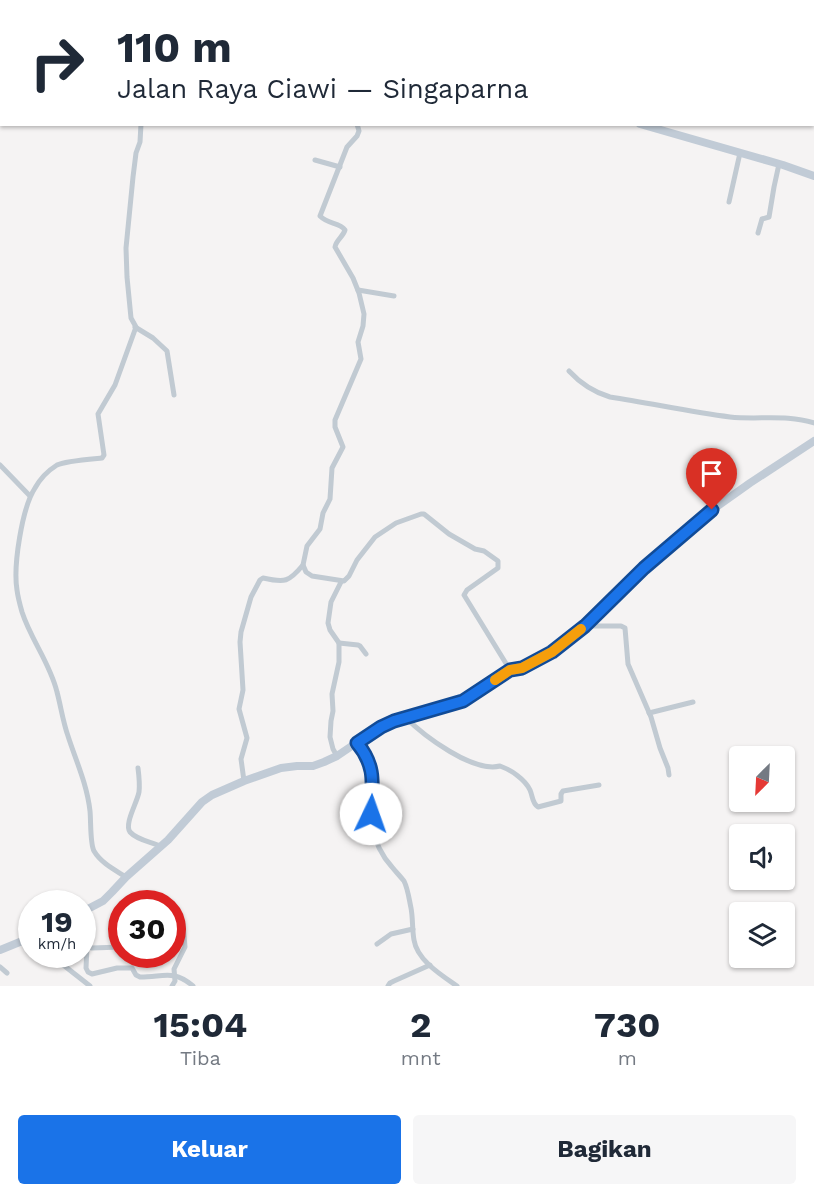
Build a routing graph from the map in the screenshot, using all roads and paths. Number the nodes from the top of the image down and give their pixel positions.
1 (141, 126) edge
2 (358, 126) edge
3 (647, 126) edge
4 (740, 153) junction
5 (315, 160) dead end
6 (779, 164) junction
7 (340, 167) junction
8 (814, 176) edge
9 (729, 202) dead end
10 (758, 233) dead end
11 (357, 290) junction
12 (394, 296) dead end
13 (135, 327) junction
14 (569, 371) dead end
15 (174, 395) dead end
16 (814, 423) edge
17 (814, 441) edge
18 (0, 465) edge
19 (30, 496) junction
20 (303, 565) junction
21 (340, 582) junction
22 (585, 626) junction
23 (339, 643) junction
24 (366, 654) dead end
25 (510, 670) junction
26 (693, 702) dead end
27 (649, 713) junction
28 (405, 717) junction
29 (357, 743) junction
30 (337, 756) junction
31 (138, 768) dead end
32 (669, 775) dead end
33 (244, 781) junction
34 (599, 784) dead end
35 (160, 846) junction
36 (126, 877) junction
37 (96, 904) edge
38 (413, 929) junction
39 (18, 943) edge
40 (377, 944) dead end
41 (0, 950) edge
42 (429, 965) junction
43 (0, 967) edge
44 (68, 968) edge
45 (86, 968) edge
46 (174, 968) edge
47 (7, 974) dead end
48 (174, 975) junction
49 (90, 986) edge
50 (172, 986) edge
51 (193, 986) edge
52 (388, 986) edge
53 (457, 986) edge

1 - 13 street
2 - 7 street
3 - 4 main road
4 - 6 main road
4 - 9 street
5 - 7 street
6 - 8 main road
6 - 10 street
7 - 11 street
11 - 12 street
11 - 20 street
13 - 15 street
13 - 19 street
14 - 16 street
17 - 22 main road
18 - 19 street
19 - 36 street
20 - 21 street
20 - 33 street
21 - 23 street
21 - 25 street
22 - 25 main road
22 - 27 street
23 - 24 street
23 - 30 street
25 - 28 main road
26 - 27 street
27 - 32 street
28 - 29 main road
28 - 34 street
29 - 30 main road
29 - 38 street
30 - 33 main road
31 - 35 street
33 - 35 main road
35 - 36 main road
36 - 37 main road
38 - 40 street
38 - 42 street
39 - 41 main road
42 - 52 street
42 - 53 street
43 - 47 street
44 - 49 street
45 - 48 street
46 - 48 street
48 - 50 street
48 - 51 street

